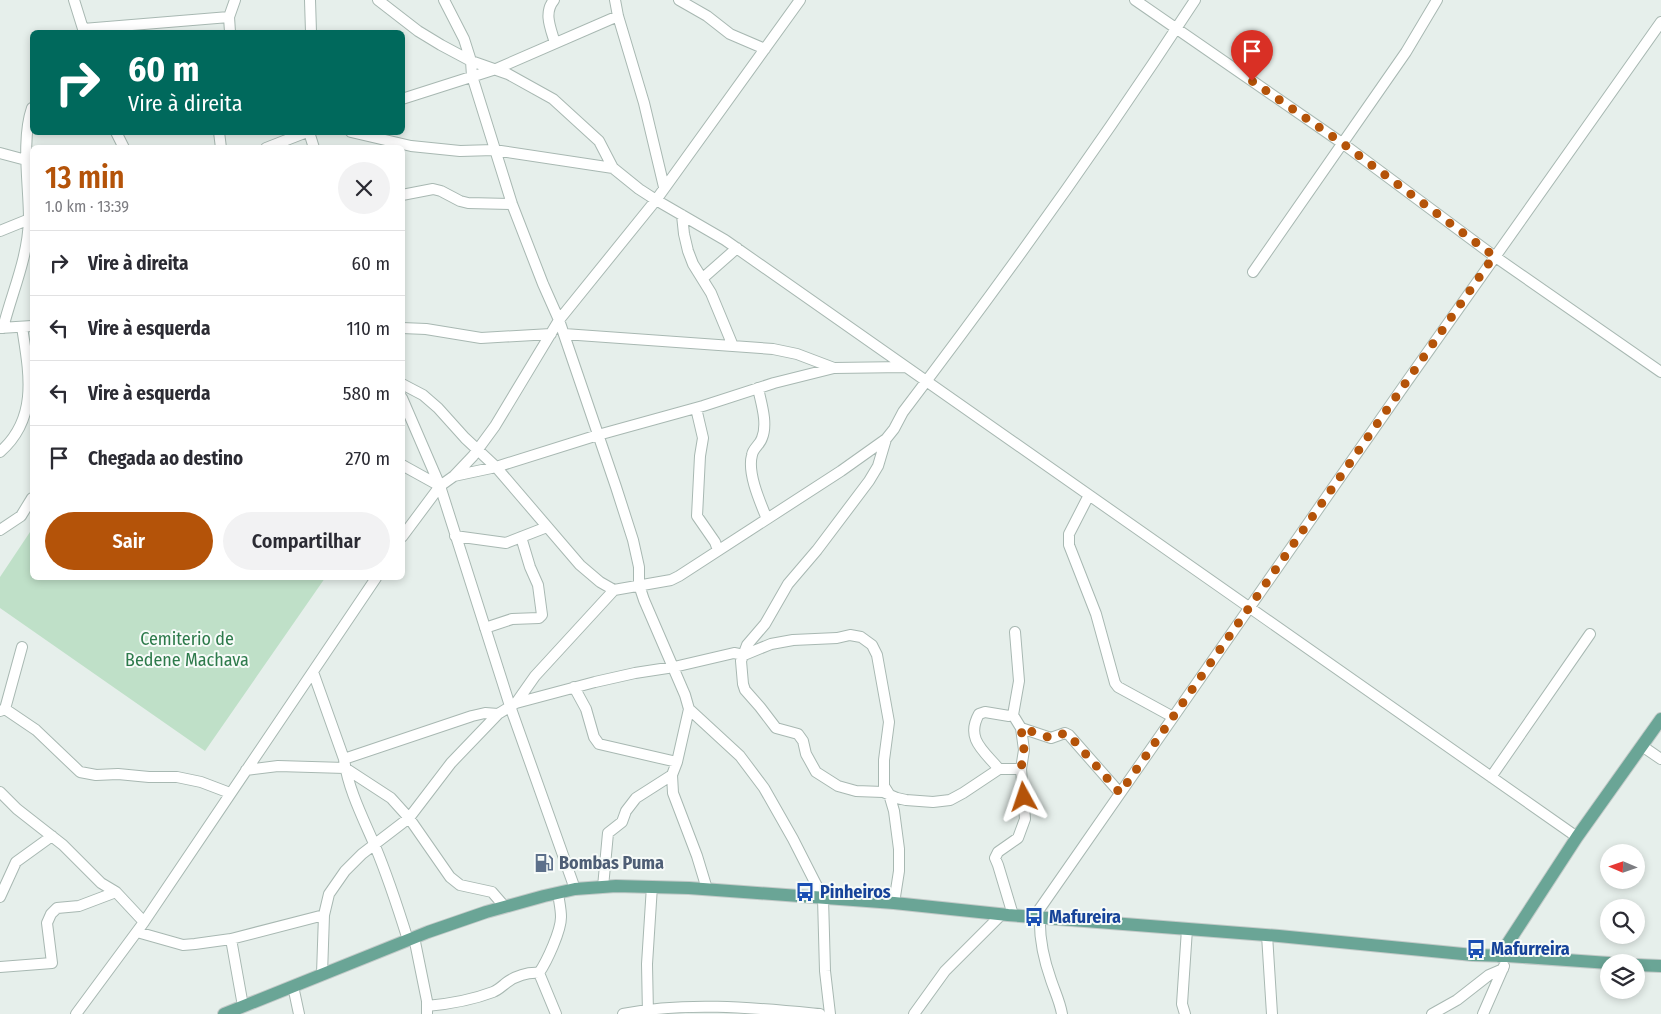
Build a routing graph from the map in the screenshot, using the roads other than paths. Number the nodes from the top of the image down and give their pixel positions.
1 (74, 0) edge
2 (236, 0) edge
3 (310, 0) edge
4 (378, 0) edge
5 (444, 0) edge
6 (554, 0) edge
7 (615, 0) edge
8 (679, 0) edge
9 (800, 0) edge
10 (1135, 0) edge
11 (1195, 0) edge
12 (1437, 0) edge
13 (618, 16) junction
14 (229, 18) junction
15 (1661, 22) edge
16 (83, 30) edge
17 (94, 30) edge
18 (230, 30) edge
19 (311, 30) edge
20 (1177, 30) junction
21 (555, 44) junction
22 (765, 49) junction
23 (470, 61) junction
24 (496, 69) junction
25 (472, 76) junction
26 (405, 98) edge
27 (30, 114) edge
28 (300, 135) edge
29 (364, 135) edge
30 (1342, 143) junction
31 (274, 145) edge
32 (494, 150) junction
33 (0, 153) edge
34 (26, 160) junction
35 (613, 168) junction
36 (664, 187) junction
37 (405, 194) edge
38 (656, 200) junction
39 (512, 204) junction
40 (682, 215) junction
41 (30, 218) edge
42 (1, 228) edge
43 (737, 248) junction
44 (1494, 256) junction
45 (1253, 272) dead end
46 (703, 278) junction
47 (559, 320) junction
48 (27, 327) edge
49 (1, 328) edge
50 (405, 328) edge
51 (551, 334) junction
52 (564, 334) junction
53 (732, 346) junction
54 (905, 367) junction
55 (834, 368) junction
56 (1661, 372) edge
57 (30, 376) edge
58 (926, 382) junction
59 (405, 386) edge
60 (758, 388) junction
61 (30, 393) edge
62 (405, 405) edge
63 (696, 408) junction
64 (598, 435) junction
65 (886, 439) junction
66 (477, 451) junction
67 (0, 452) edge
68 (496, 467) junction
69 (405, 468) edge
70 (454, 476) junction
71 (440, 486) junction
72 (1089, 495) junction
73 (30, 501) edge
74 (767, 519) junction
75 (547, 526) junction
76 (0, 530) edge
77 (405, 533) edge
78 (455, 536) junction
79 (521, 537) junction
80 (718, 550) junction
81 (375, 580) edge
82 (640, 585) junction
83 (614, 590) junction
84 (1249, 606) junction
85 (485, 628) junction
86 (1016, 632) dead end
87 (1590, 634) dead end
88 (22, 647) dead end
89 (744, 655) junction
90 (674, 667) junction
91 (313, 672) junction
92 (574, 688) junction
93 (513, 705) junction
94 (689, 709) junction
95 (2, 710) edge
96 (498, 714) junction
97 (1013, 715) junction
98 (1173, 717) junction
99 (1661, 719) edge
100 (1021, 728) junction
101 (1642, 746) junction
102 (1661, 759) edge
103 (677, 762) junction
104 (345, 764) junction
105 (999, 768) junction
106 (1021, 769) junction
107 (246, 770) junction
108 (672, 775) junction
109 (1492, 777) junction
110 (0, 792) edge
111 (1120, 793) junction
112 (230, 794) junction
113 (889, 794) junction
114 (408, 818) junction
115 (52, 836) junction
116 (1577, 837) junction
117 (374, 844) junction
118 (652, 886) junction
119 (603, 887) junction
120 (575, 889) junction
121 (707, 889) junction
122 (116, 892) junction
123 (558, 893) junction
124 (0, 896) edge
125 (823, 898) junction
126 (894, 903) junction
127 (506, 907) junction
128 (324, 915) junction
129 (1007, 915) junction
130 (1037, 917) junction
131 (144, 922) junction
132 (1187, 929) junction
133 (137, 932) junction
134 (1267, 935) junction
135 (231, 939) junction
136 (411, 939) junction
137 (1503, 956) junction
138 (1600, 962) edge
139 (1645, 965) edge
140 (1661, 966) edge
141 (0, 967) edge
142 (1502, 969) junction
143 (539, 973) junction
144 (322, 974) junction
145 (293, 986) junction
146 (243, 1006) junction
147 (427, 1010) edge
148 (648, 1012) edge
149 (76, 1014) edge
150 (224, 1014) edge
151 (299, 1014) edge
152 (556, 1014) edge
153 (623, 1014) edge
154 (820, 1014) edge
155 (830, 1014) edge
156 (914, 1014) edge
157 (1062, 1014) edge
158 (1185, 1014) edge
159 (1272, 1014) edge
160 (1432, 1014) edge
161 (1483, 1014) edge

1 - 16 street
2 - 14 street
3 - 19 street
4 - 23 street
5 - 23 street
6 - 21 street
7 - 13 street
8 - 22 street
9 - 22 street
10 - 20 street
11 - 20 street
12 - 30 street
13 - 21 street
13 - 36 street
14 - 17 street
14 - 18 street
15 - 44 street
20 - 30 street
20 - 58 street
21 - 24 street
22 - 36 street
23 - 24 street
23 - 25 street
24 - 25 street
24 - 35 street
25 - 26 street
25 - 32 street
27 - 34 street
28 - 31 street
29 - 32 street
30 - 44 street
30 - 45 street
32 - 35 street
32 - 39 street
33 - 34 street
34 - 41 street
35 - 38 street
36 - 38 street
37 - 39 street
38 - 40 street
38 - 47 street
39 - 47 street
40 - 43 street
40 - 46 street
41 - 42 street
41 - 49 street
43 - 46 street
43 - 54 street
44 - 56 street
44 - 84 street
46 - 53 street
47 - 51 street
47 - 52 street
48 - 49 street
48 - 57 street
50 - 51 street
51 - 66 street
52 - 53 street
52 - 64 street
53 - 55 street
54 - 55 street
54 - 58 street
55 - 60 street
58 - 65 street
58 - 72 street
59 - 66 street
60 - 63 street
60 - 74 street
61 - 67 street
62 - 71 street
63 - 64 street
63 - 80 street
64 - 68 street
64 - 82 street
65 - 74 street
65 - 89 street
66 - 68 street
66 - 70 street
68 - 70 street
68 - 75 street
69 - 71 street
70 - 71 street
71 - 77 street
71 - 78 street
72 - 84 street
72 - 98 street
73 - 76 street
74 - 80 street
75 - 79 street
75 - 83 street
78 - 79 street
78 - 85 street
79 - 85 street
80 - 82 street
81 - 91 street
82 - 83 street
82 - 90 street
83 - 93 street
84 - 98 street
84 - 109 street
85 - 93 street
86 - 97 street
87 - 109 street
88 - 95 street
89 - 90 street
89 - 113 street
89 - 113 street
90 - 92 street
90 - 94 street
91 - 104 street
91 - 107 street
92 - 93 street
92 - 103 street
93 - 96 street
93 - 120 street
94 - 103 street
94 - 125 street
95 - 112 street
96 - 104 street
96 - 114 street
97 - 100 street
97 - 105 street
98 - 111 street
99 - 101 main road
100 - 106 street
100 - 111 street
101 - 102 street
101 - 116 main road
103 - 108 street
104 - 107 street
104 - 114 street
104 - 117 street
105 - 106 street
105 - 113 street
106 - 129 street
107 - 112 street
108 - 119 street
108 - 121 street
109 - 116 street
110 - 115 street
111 - 130 street
112 - 131 street
113 - 126 street
114 - 117 street
114 - 127 street
115 - 122 street
115 - 124 street
116 - 137 main road
117 - 128 street
117 - 136 street
118 - 119 main road
118 - 121 main road
118 - 148 street
119 - 120 main road
120 - 123 main road
121 - 125 main road
122 - 131 street
122 - 141 street
123 - 127 main road
123 - 143 street
125 - 126 main road
125 - 155 street
126 - 129 main road
127 - 136 main road
128 - 135 street
128 - 144 street
129 - 130 main road
129 - 156 street
130 - 132 main road
130 - 157 street
131 - 133 street
132 - 134 main road
132 - 158 street
133 - 135 street
133 - 149 street
134 - 137 main road
134 - 159 street
135 - 146 street
136 - 144 main road
136 - 147 street
137 - 138 main road
137 - 142 street
139 - 140 main road
142 - 160 street
142 - 161 street
143 - 147 street
143 - 152 street
144 - 145 main road
145 - 146 main road
145 - 151 street
146 - 150 main road
148 - 153 street
148 - 154 street

